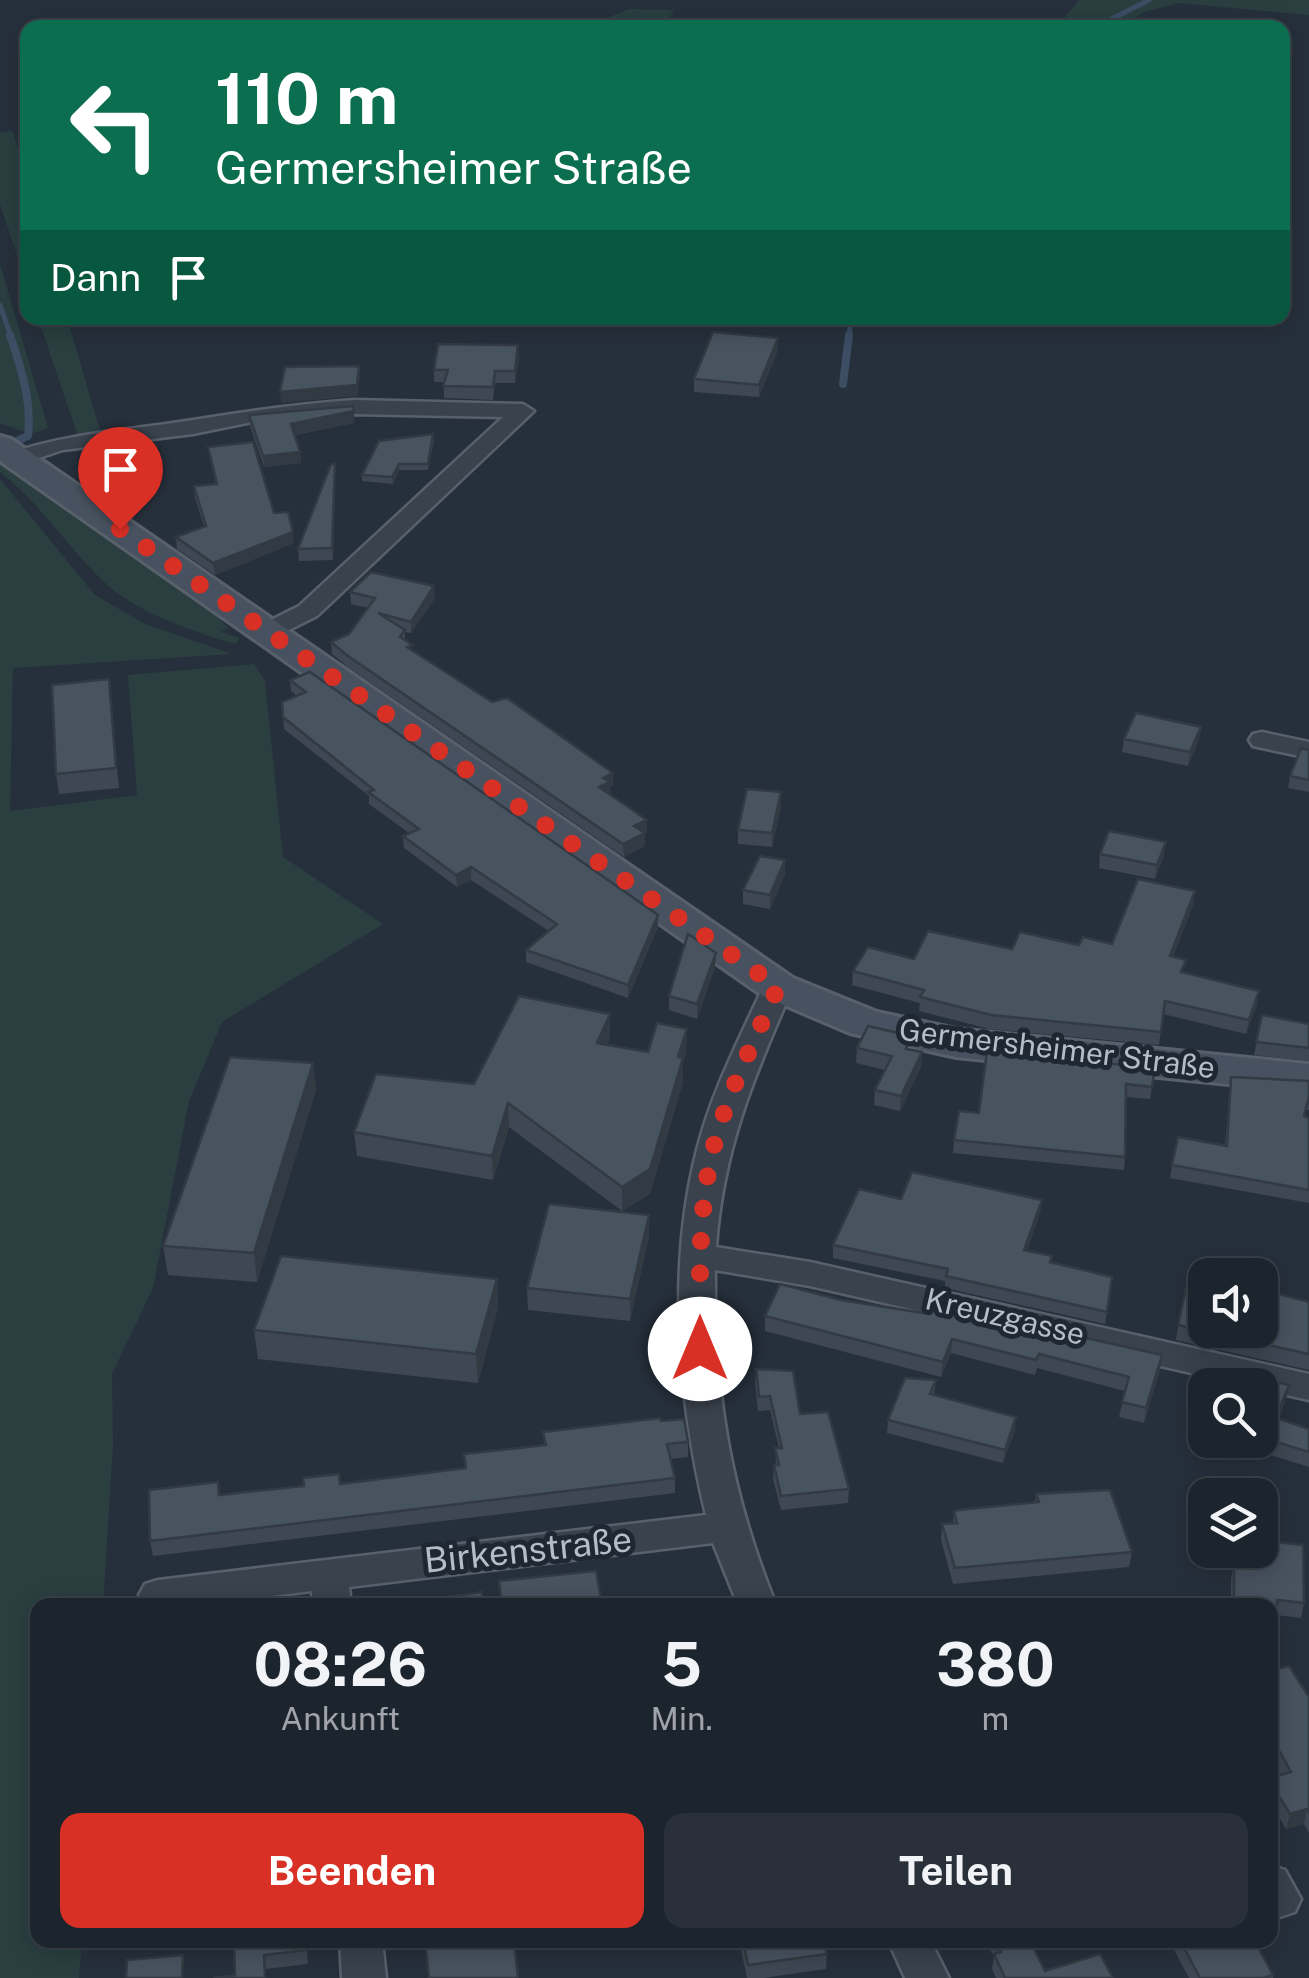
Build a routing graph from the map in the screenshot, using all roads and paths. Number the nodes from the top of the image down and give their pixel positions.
1 (10, 453) edge
2 (268, 631) junction
3 (1262, 740) dead end
4 (1309, 750) edge
5 (778, 987) junction
6 (1309, 1078) edge
7 (700, 1256) junction
8 (1309, 1387) edge
9 (726, 1527) junction
10 (330, 1589) edge
11 (158, 1594) dead end
12 (753, 1598) edge
13 (362, 1948) edge
14 (913, 1948) edge
15 (364, 1978) edge
16 (927, 1978) edge

1 - 2 street, Germersheimer Straße
1 - 2 street, Germersheimer Straße
2 - 5 street, Germersheimer Straße
3 - 4 street
5 - 6 street, Germersheimer Straße
5 - 7 street
7 - 8 street, Kreuzgasse
7 - 9 street
9 - 10 street, Birkenstraße
9 - 12 street
10 - 11 street, Birkenstraße
13 - 15 street
14 - 16 street

